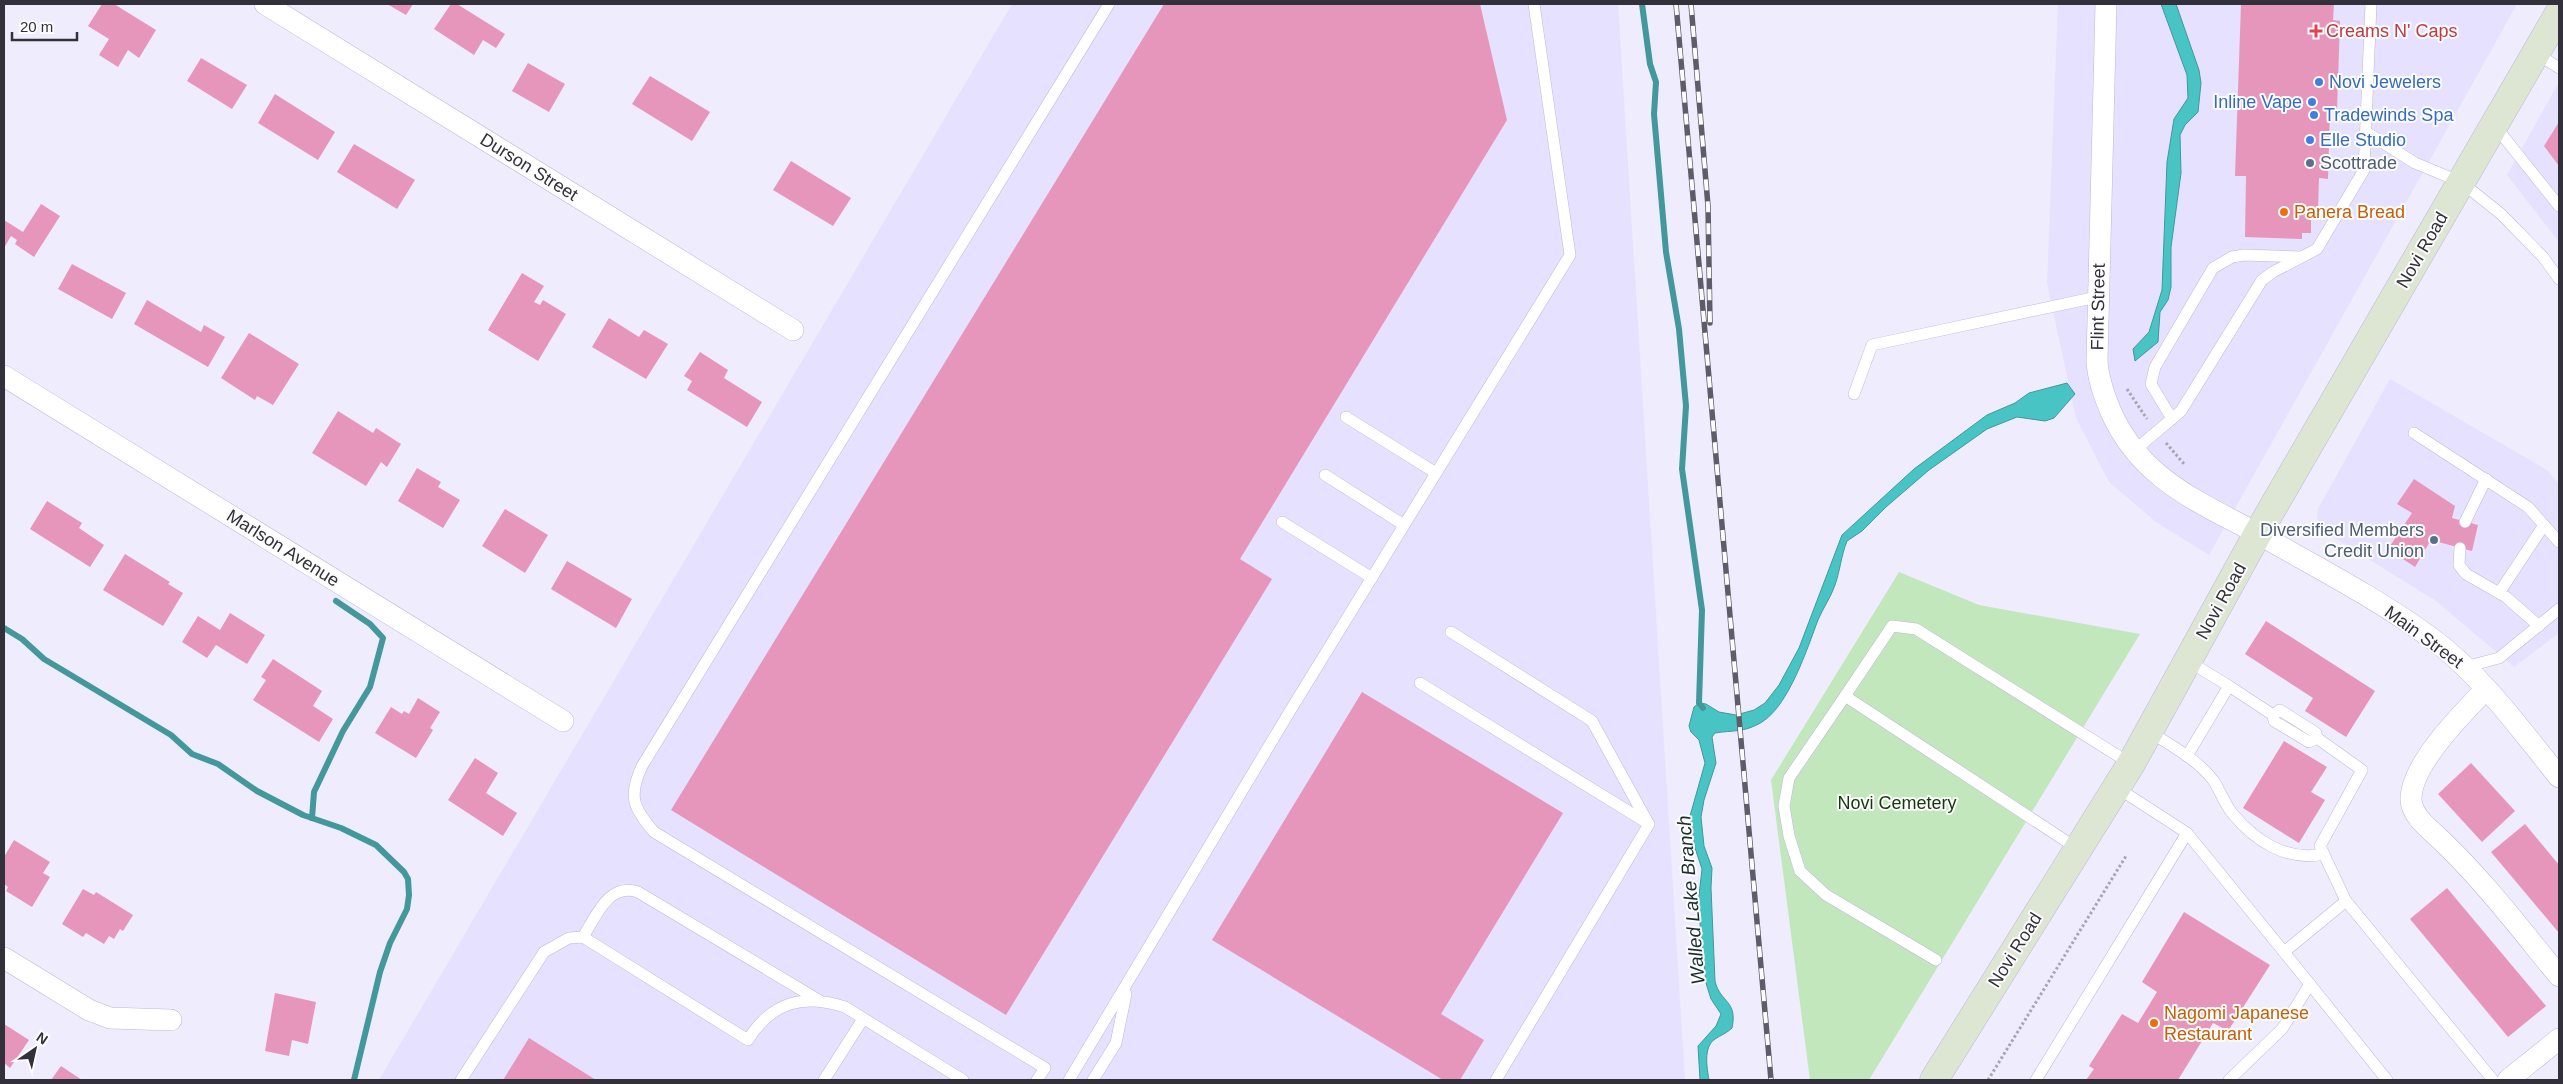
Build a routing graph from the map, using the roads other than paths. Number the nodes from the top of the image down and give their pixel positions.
1 (265, 4) edge
2 (1109, 4) edge
3 (1534, 4) edge
4 (2106, 4) edge
5 (2371, 4) edge
6 (2559, 13) edge
7 (2536, 53) junction
8 (2559, 68) edge
9 (2494, 124) junction
10 (2366, 132) junction
11 (2460, 182) junction
12 (2559, 206) edge
13 (2303, 258) junction
14 (2559, 279) edge
15 (2098, 297) junction
16 (794, 330) dead end
17 (4, 376) edge
18 (1854, 394) dead end
19 (1346, 417) dead end
20 (2172, 419) junction
21 (2414, 433) dead end
22 (2134, 451) junction
23 (1436, 474) junction
24 (1325, 475) dead end
25 (2486, 480) junction
26 (1282, 522) dead end
27 (2465, 522) dead end
28 (2544, 525) junction
29 (1404, 526) junction
30 (2258, 533) junction
31 (2559, 542) edge
32 (2460, 548) dead end
33 (1372, 578) junction
34 (2500, 593) junction
35 (2559, 609) edge
36 (2539, 626) junction
37 (1451, 632) dead end
38 (2188, 661) junction
39 (2465, 666) junction
40 (1420, 683) dead end
41 (2228, 686) junction
42 (2486, 689) junction
43 (1845, 696) junction
44 (563, 721) dead end
45 (2149, 731) junction
46 (2186, 756) junction
47 (2130, 764) junction
48 (2559, 777) edge
49 (2116, 787) junction
50 (1649, 824) junction
51 (2187, 833) junction
52 (2078, 850) junction
53 (2324, 854) junction
54 (2346, 901) junction
55 (583, 936) junction
56 (2284, 952) junction
57 (4, 958) edge
58 (1936, 960) dead end
59 (2559, 976) edge
60 (2310, 984) junction
61 (1127, 985) junction
62 (820, 1001) junction
63 (863, 1019) junction
64 (171, 1020) dead end
65 (2559, 1039) edge
66 (828, 1079) edge
67 (461, 1080) edge
68 (963, 1080) edge
69 (1037, 1080) edge
70 (1069, 1080) edge
71 (1093, 1080) edge
72 (1496, 1080) edge
73 (1934, 1080) edge
74 (2036, 1080) edge
75 (2229, 1080) edge
76 (2387, 1080) edge
77 (2493, 1080) edge
78 (2508, 1080) edge

1 - 16 street, Durson Street
2 - 69 lane
3 - 23 lane
4 - 15 street, Flint Street
5 - 10 lane
6 - 7 main road, Novi Road
7 - 8 lane
7 - 9 main road, Novi Road
9 - 11 main road, Novi Road
9 - 12 lane
10 - 11 lane
10 - 13 lane
11 - 14 lane
11 - 30 main road, Novi Road
13 - 20 lane
13 - 20 lane
15 - 18 lane
15 - 22 street, Flint Street
17 - 44 street, Marlson Avenue
19 - 23 lane
20 - 22 lane
21 - 25 lane
22 - 30 street, Flint Street
23 - 29 lane
24 - 29 lane
25 - 27 lane
25 - 28 lane
26 - 33 lane
28 - 31 lane
28 - 34 lane
29 - 33 lane
30 - 38 main road, Novi Road
30 - 39 street, Main Street
32 - 34 lane
33 - 61 lane
34 - 36 lane
35 - 36 lane
36 - 39 lane
37 - 50 lane
38 - 41 lane
38 - 45 main road, Novi Road
39 - 42 street, Main Street
40 - 50 lane
41 - 46 lane
41 - 53 lane
42 - 48 street, Main Street
42 - 59 street
43 - 47 lane
43 - 52 lane
43 - 58 lane
45 - 46 lane
45 - 47 main road, Novi Road
46 - 53 lane
47 - 49 main road, Novi Road
49 - 51 lane
49 - 52 main road, Novi Road
50 - 72 lane
51 - 56 lane
51 - 74 lane
52 - 73 main road, Novi Road
53 - 54 lane
54 - 56 lane
54 - 77 lane
55 - 62 lane
55 - 62 lane
55 - 67 lane
56 - 60 lane
57 - 64 street
60 - 75 lane
60 - 76 lane
61 - 70 lane
61 - 71 lane
62 - 63 lane
63 - 66 lane
63 - 68 lane
65 - 78 street

